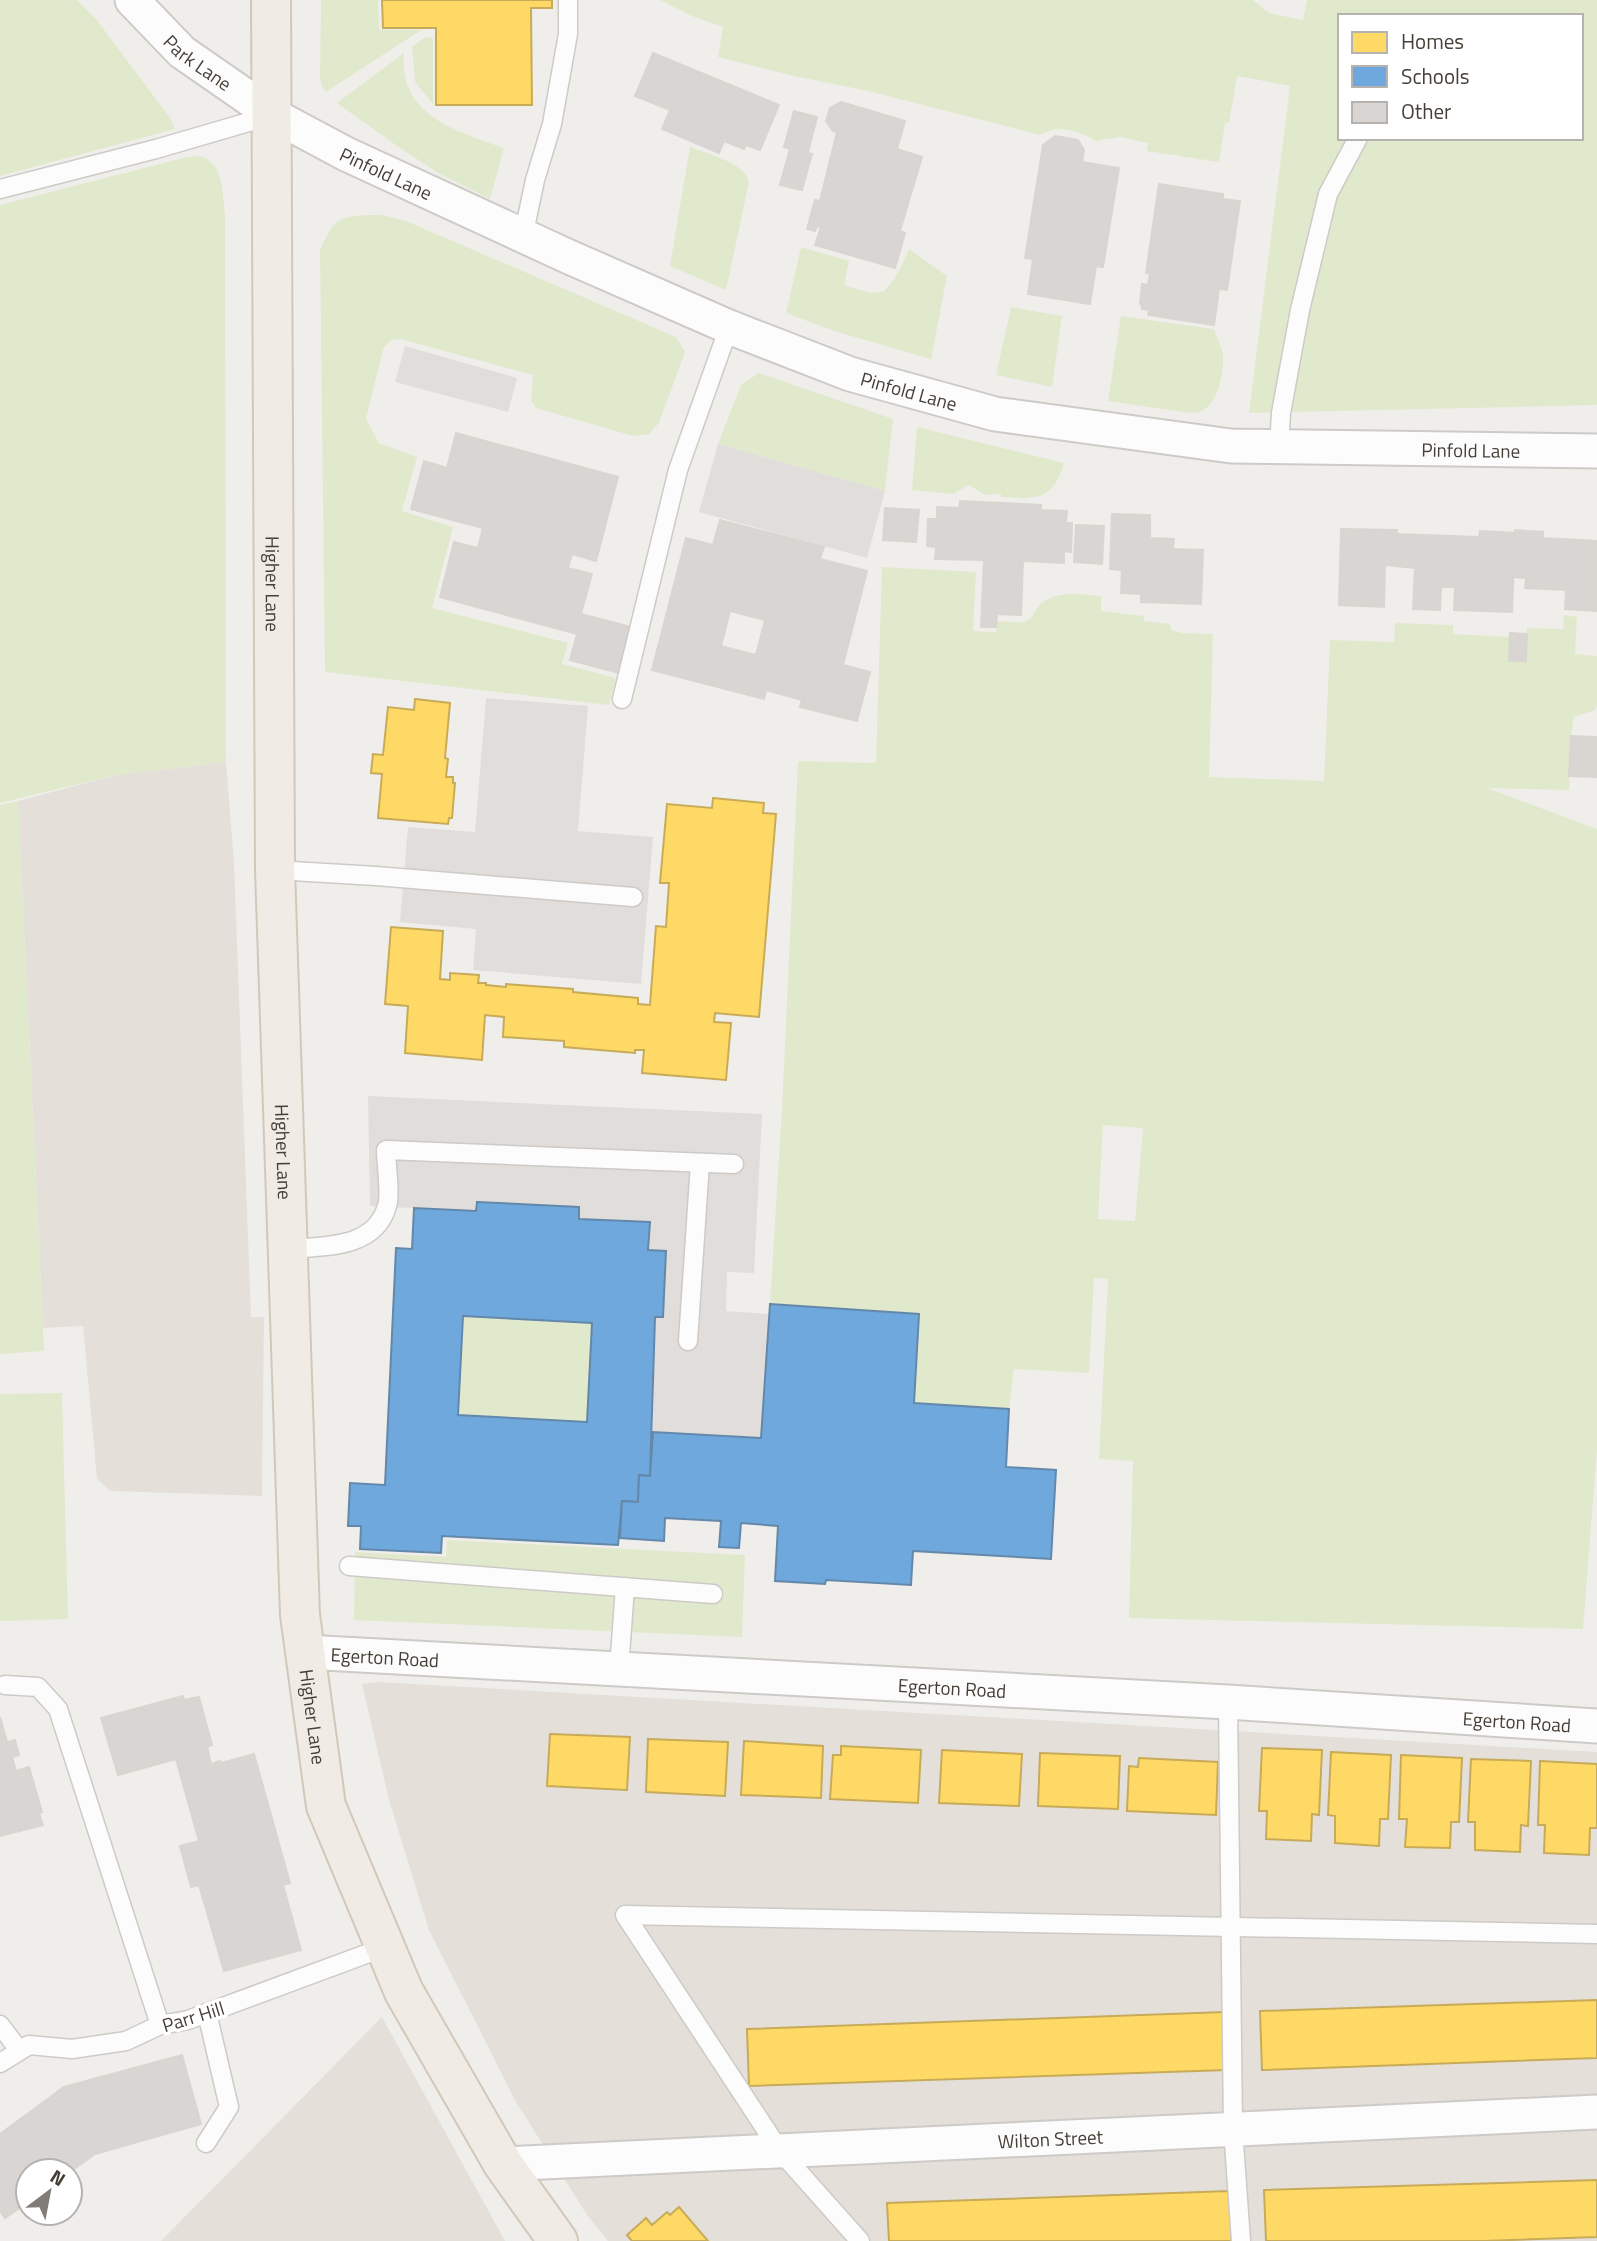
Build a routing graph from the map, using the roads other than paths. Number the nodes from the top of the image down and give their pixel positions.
1 (132, 0) edge
2 (271, 0) edge
3 (568, 0) edge
4 (273, 115) junction
5 (1357, 140) edge
6 (0, 189) edge
7 (523, 237) junction
8 (729, 327) junction
9 (1279, 446) junction
10 (1597, 451) edge
11 (622, 699) dead end
12 (275, 870) junction
13 (633, 897) dead end
14 (699, 1163) junction
15 (734, 1164) dead end
16 (288, 1249) junction
17 (688, 1341) dead end
18 (349, 1566) dead end
19 (625, 1587) junction
20 (713, 1594) dead end
21 (305, 1652) junction
22 (619, 1669) junction
23 (5, 1685) dead end
24 (1228, 1702) junction
25 (1597, 1726) edge
26 (1231, 1928) junction
27 (1597, 1934) edge
28 (385, 1947) junction
29 (208, 2013) junction
30 (0, 2025) edge
31 (160, 2025) junction
32 (19, 2050) junction
33 (0, 2063) edge
34 (1597, 2112) edge
35 (1233, 2129) junction
36 (206, 2143) dead end
37 (780, 2151) junction
38 (503, 2165) junction
39 (558, 2241) edge
40 (860, 2241) edge
41 (1241, 2241) edge

1 - 4 street, Park Lane
2 - 4 main road, Higher Lane
3 - 7 lane
4 - 6 lane
4 - 7 street, Pinfold Lane
4 - 12 main road, Higher Lane
5 - 9 lane
7 - 8 street, Pinfold Lane
8 - 9 street, Pinfold Lane
8 - 11 lane
9 - 10 street, Pinfold Lane
12 - 13 lane
12 - 16 main road, Higher Lane
14 - 15 lane
14 - 16 lane
14 - 17 lane
16 - 21 main road, Higher Lane
18 - 19 lane
19 - 20 lane
19 - 22 lane
21 - 22 street, Egerton Road
21 - 28 main road, Higher Lane
22 - 24 street, Egerton Road
23 - 31 lane
24 - 25 street, Egerton Road
24 - 26 lane
26 - 27 lane
26 - 35 lane
26 - 37 lane
28 - 29 lane, Parr Hill
28 - 38 main road, Higher Lane
29 - 31 lane, Parr Hill
29 - 36 lane
30 - 32 lane
31 - 32 lane, Parr Hill
32 - 33 lane, Parr Hill
34 - 35 street, Wilton Street
35 - 37 street, Wilton Street
35 - 41 lane
37 - 38 street, Wilton Street
37 - 40 lane
38 - 39 main road, Higher Lane

